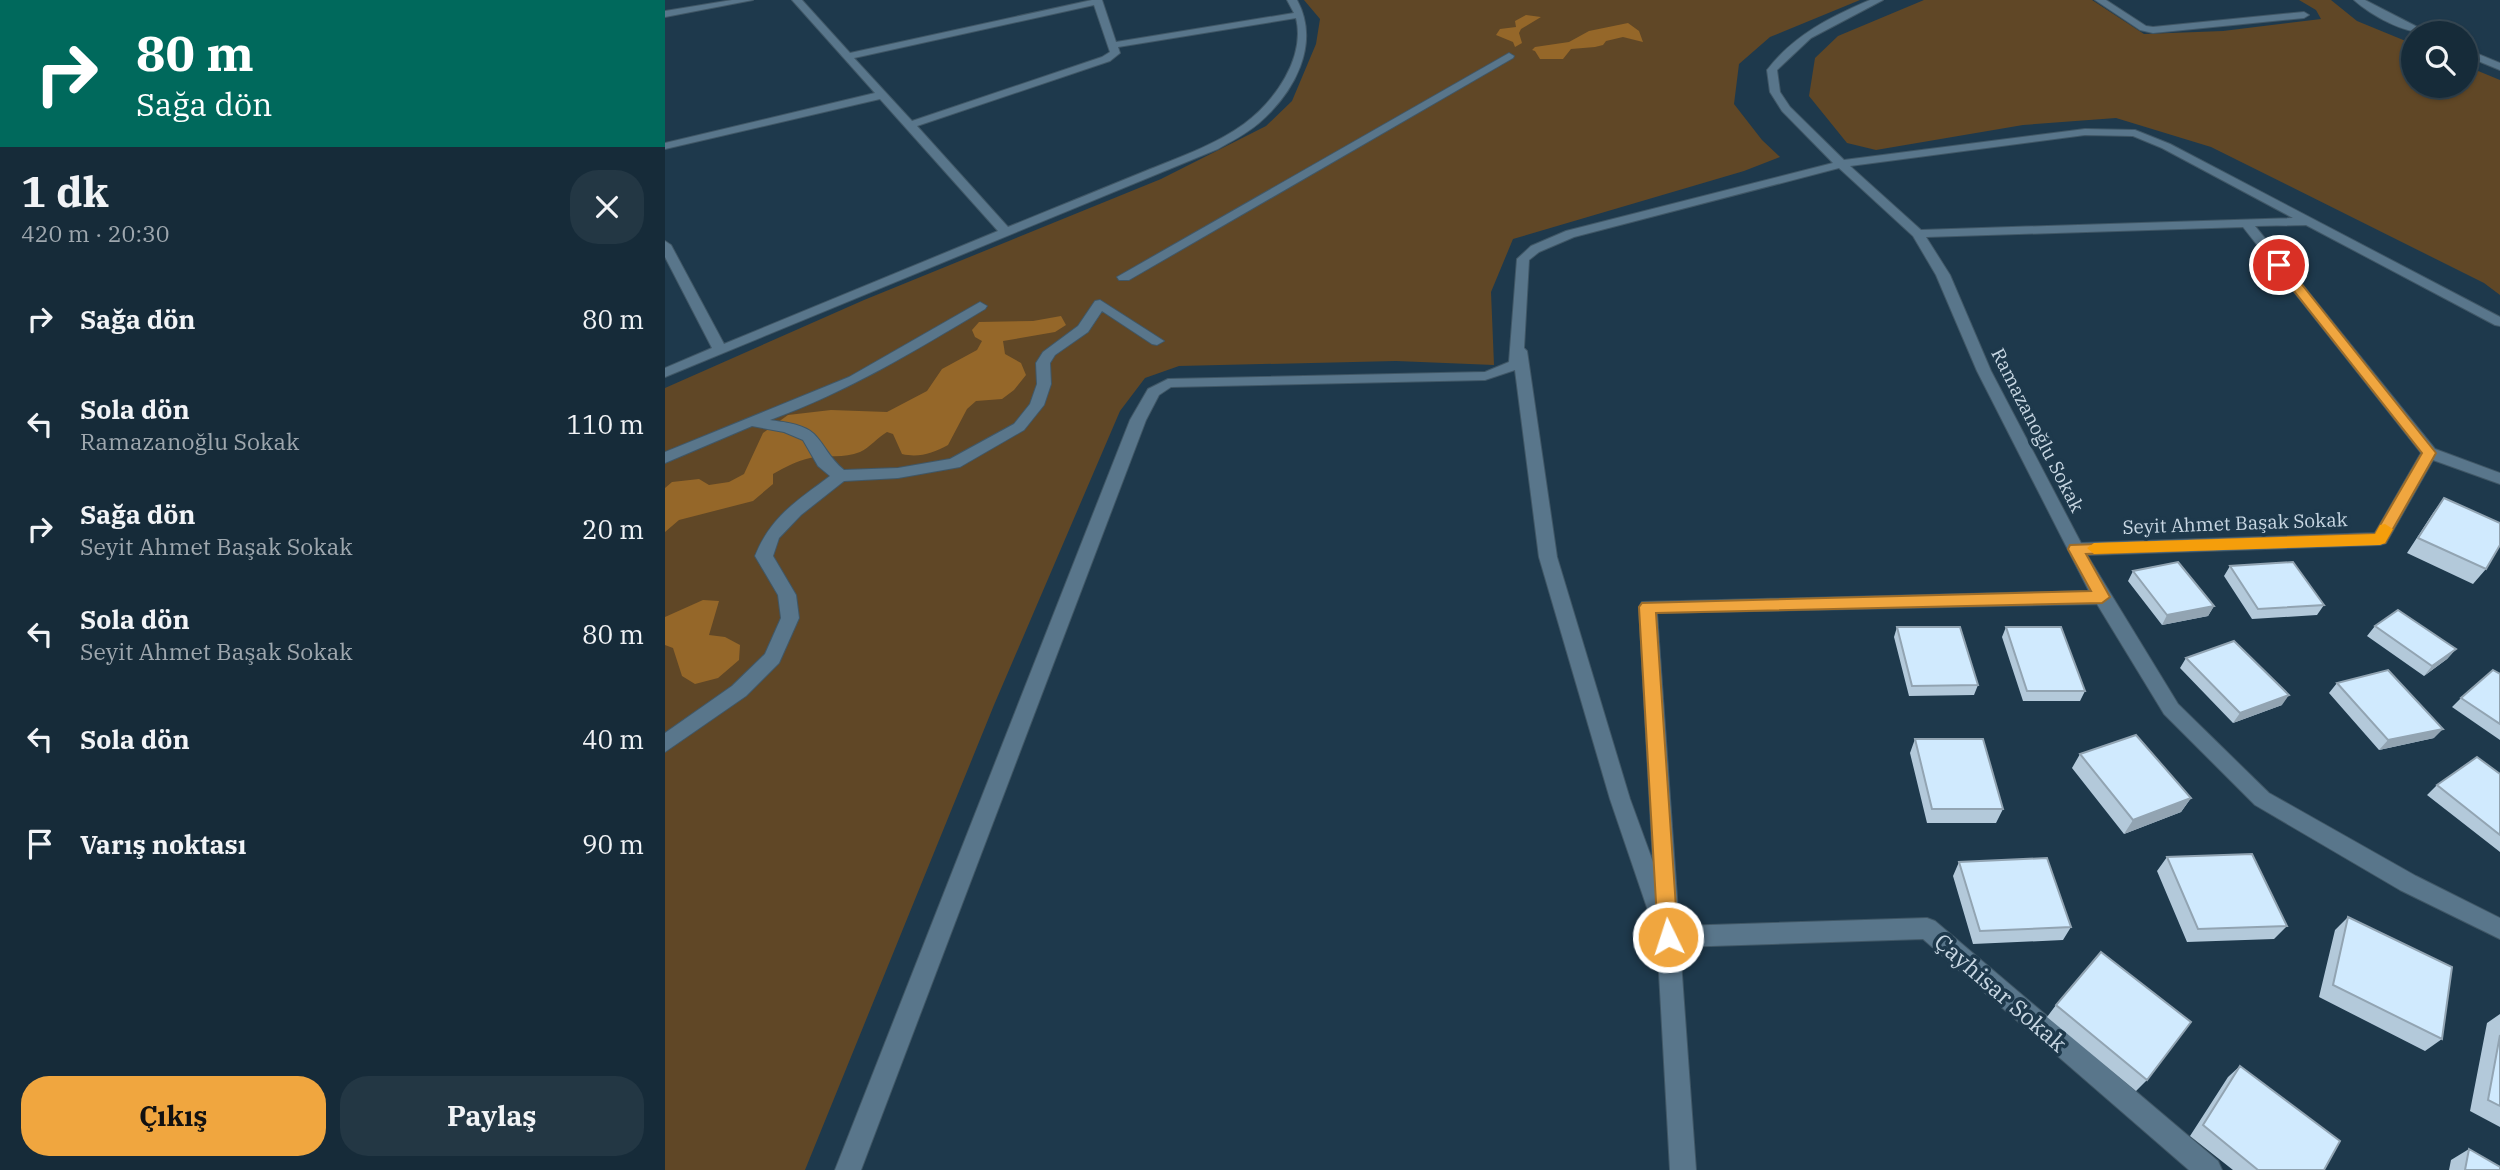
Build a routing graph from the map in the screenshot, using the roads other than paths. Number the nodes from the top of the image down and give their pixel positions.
1 (748, 0) edge
2 (797, 0) edge
3 (1292, 0) edge
4 (1878, 0) edge
5 (2100, 0) edge
6 (2359, 0) edge
7 (731, 1) edge
8 (1097, 1) edge
9 (665, 14) edge
10 (1300, 15) junction
11 (2304, 15) dead end
12 (2401, 23) edge
13 (1114, 45) junction
14 (848, 56) junction
15 (1509, 57) dead end
16 (2478, 57) edge
17 (2500, 67) edge
18 (883, 94) junction
19 (910, 125) junction
20 (665, 146) edge
21 (1842, 164) junction
22 (2310, 221) junction
23 (2246, 223) junction
24 (1006, 231) junction
25 (1918, 234) junction
26 (665, 245) edge
27 (1124, 277) dead end
28 (980, 306) dead end
29 (2500, 322) edge
30 (1518, 340) junction
31 (1157, 341) dead end
32 (720, 350) junction
33 (665, 373) edge
34 (749, 421) junction
35 (2429, 453) junction
36 (665, 458) edge
37 (841, 476) junction
38 (2500, 479) edge
39 (2075, 549) junction
40 (2102, 597) junction
41 (665, 744) edge
42 (2500, 929) edge
43 (1668, 937) junction
44 (848, 1170) edge
45 (1683, 1170) edge
46 (2209, 1170) edge

1 - 7 street
2 - 14 street
3 - 10 street
4 - 21 street, Ramazanoğlu Sokak
5 - 11 street
6 - 12 street
7 - 9 street
8 - 13 street
8 - 14 street
10 - 13 street
10 - 24 street
13 - 19 street
14 - 18 street
15 - 27 street
16 - 17 street
18 - 19 street
18 - 20 street
19 - 24 street
21 - 22 street
21 - 25 street, Ramazanoğlu Sokak
21 - 30 street
22 - 23 street
22 - 29 street
23 - 25 street
23 - 35 street
24 - 32 street
25 - 39 street, Ramazanoğlu Sokak
26 - 32 street
28 - 34 street
30 - 43 street
30 - 44 street
31 - 37 street
32 - 33 street
34 - 36 street
34 - 37 street
35 - 38 street
35 - 39 street, Seyit Ahmet Başak Sokak
37 - 41 street
39 - 40 street, Ramazanoğlu Sokak
40 - 42 street, Ramazanoğlu Sokak
40 - 43 street
43 - 45 street
43 - 46 street, Çayhisar Sokak

